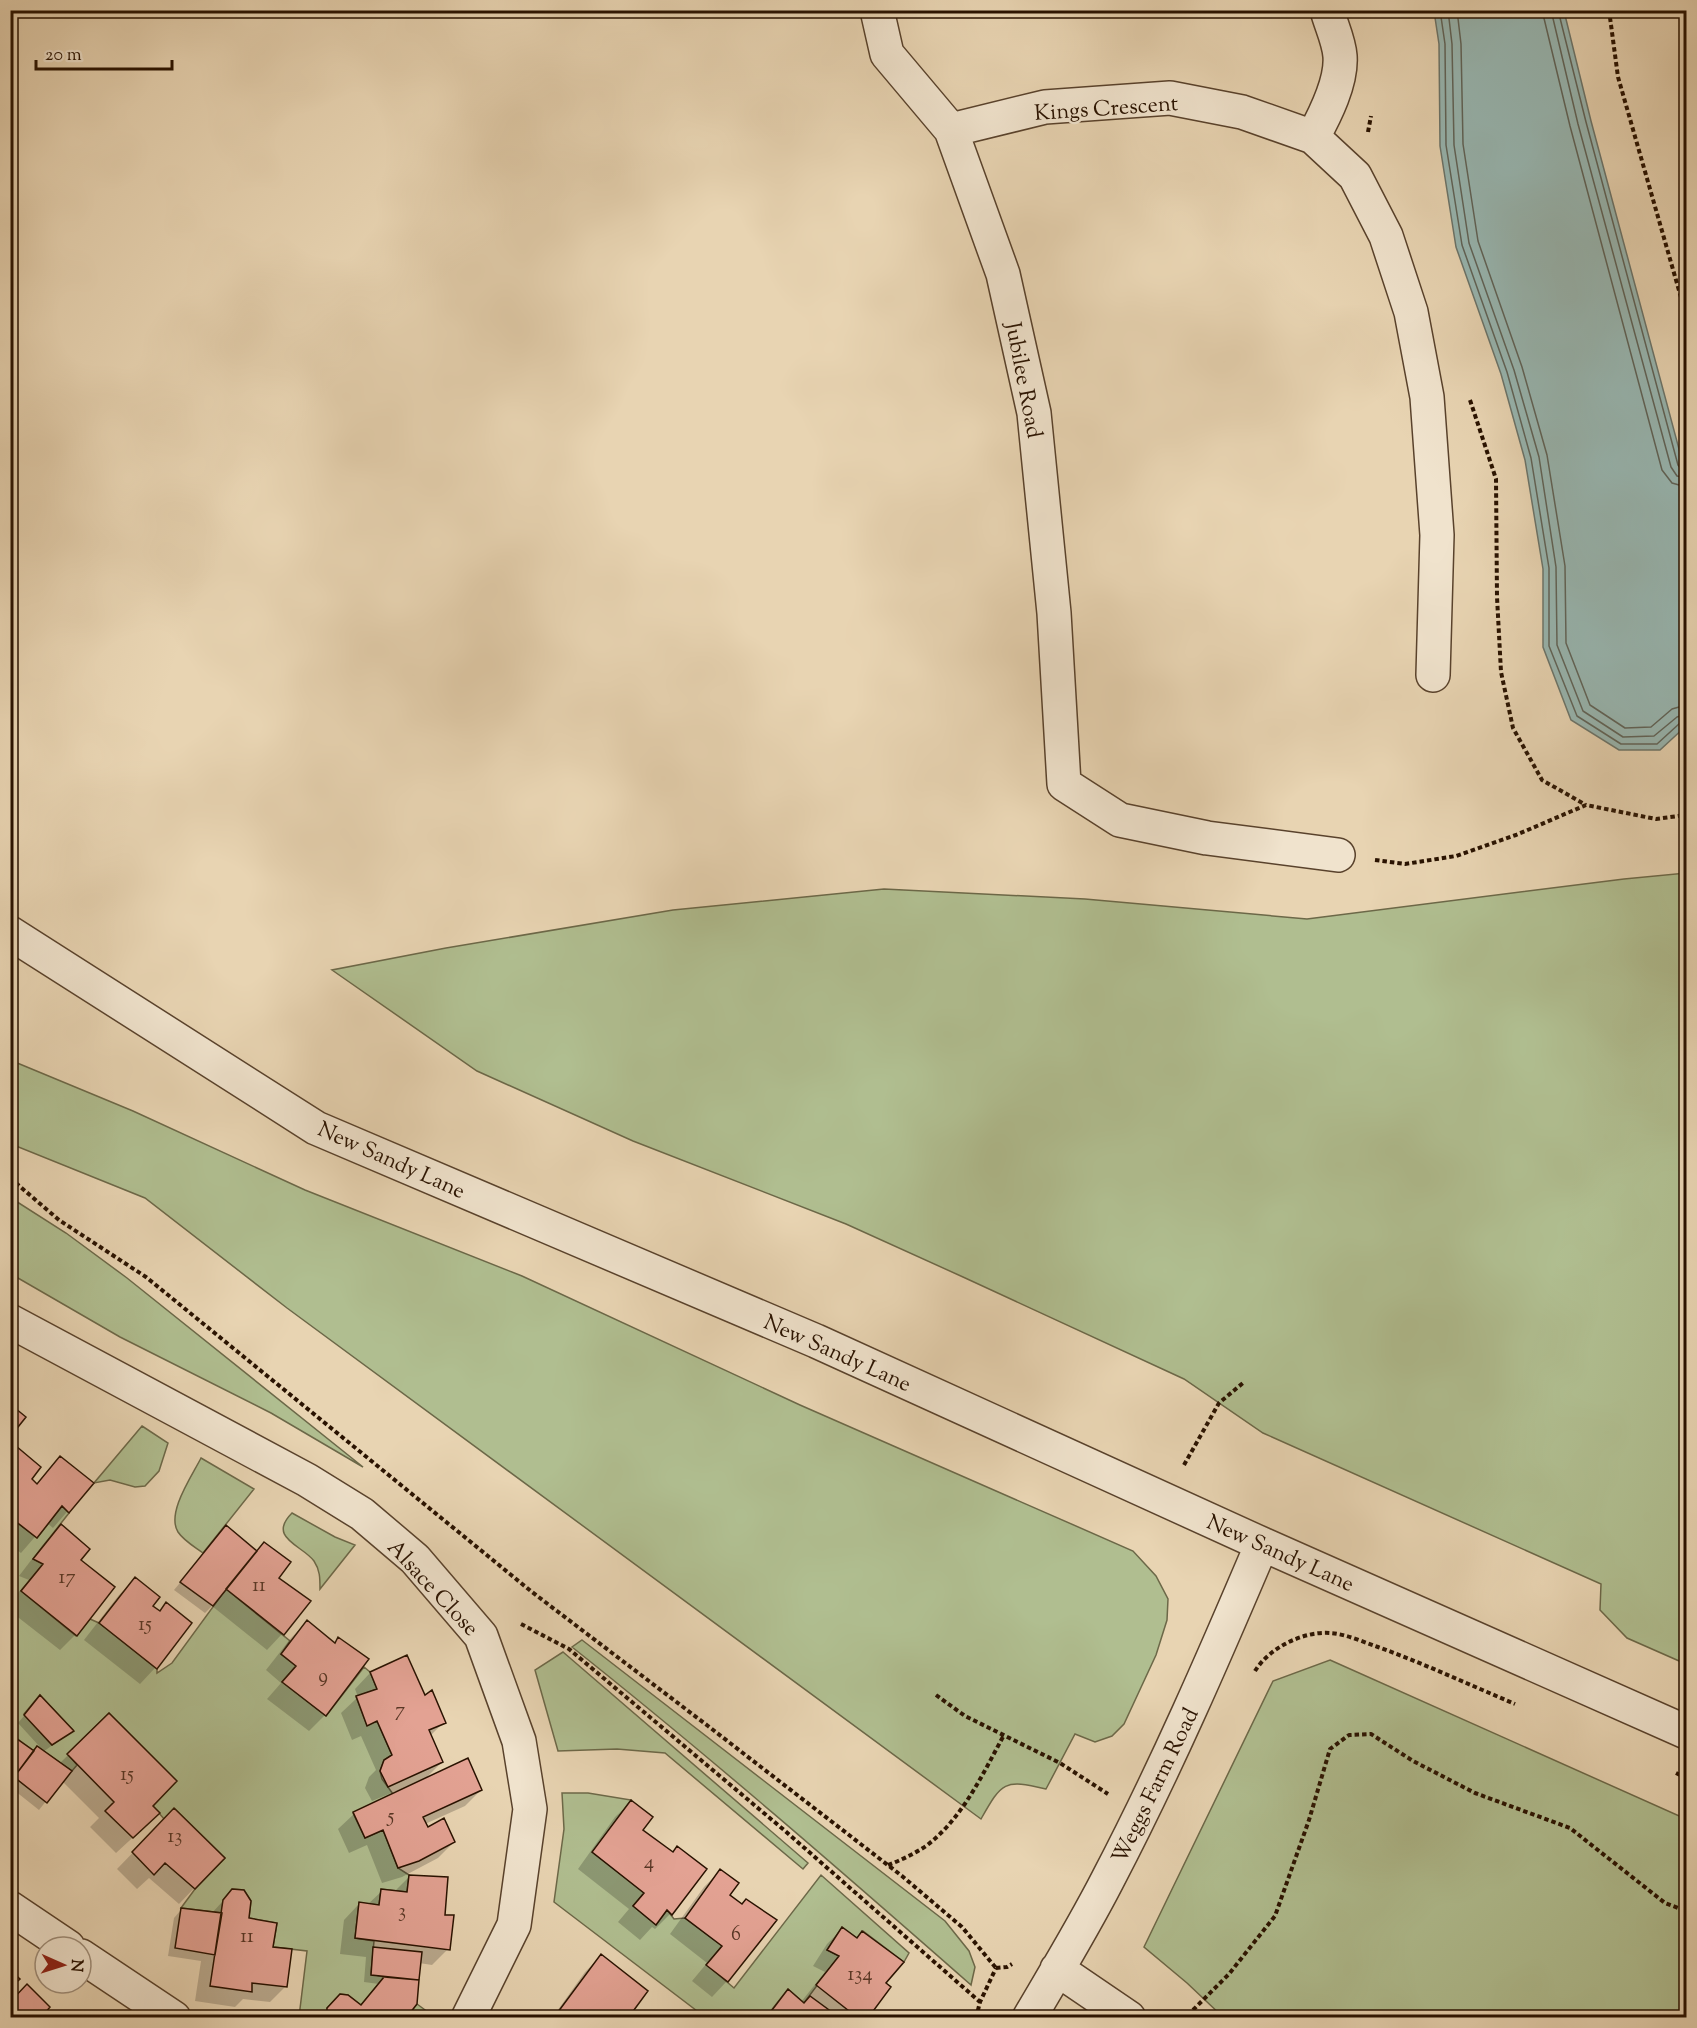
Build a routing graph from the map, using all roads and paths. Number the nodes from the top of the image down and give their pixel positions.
1 (877, 10) edge
2 (1327, 10) edge
3 (1609, 10) edge
4 (951, 130) junction
5 (1313, 137) junction
6 (1686, 315) edge
7 (1433, 675) dead end
8 (1686, 815) edge
9 (1338, 855) joint
10 (10, 933) edge
11 (10, 1178) edge
12 (10, 1321) edge
13 (1243, 1383) dead end
14 (1165, 1500) junction
15 (1262, 1544) junction
16 (515, 1621) dead end
17 (1252, 1676) dead end
18 (936, 1695) dead end
19 (1524, 1708) dead end
20 (1686, 1732) edge
21 (1004, 1736) junction
22 (1676, 1773) dead end
23 (1686, 1778) edge
24 (1141, 1815) junction
25 (888, 1865) junction
26 (10, 1908) edge
27 (1686, 1911) edge
28 (50, 1935) edge
29 (93, 1964) edge
30 (1058, 1969) junction
31 (980, 2002) junction
32 (1193, 2010) dead end
33 (174, 2018) edge
34 (468, 2018) edge
35 (976, 2018) edge
36 (1029, 2018) edge
37 (1129, 2018) edge

1 - 4 street, Jubilee Road
2 - 5 street
3 - 6 path
4 - 5 street, Kings Crescent
4 - 9 street, Jubilee Road
5 - 7 street, Kings Crescent
8 - 9 path
10 - 14 street, New Sandy Lane
11 - 25 path
12 - 34 street, Alsace Close
13 - 14 path
14 - 15 street, New Sandy Lane
15 - 20 street, New Sandy Lane
15 - 24 street, Weggs Farm Road
16 - 31 path
17 - 19 path
18 - 21 path
21 - 24 path
21 - 25 path
22 - 23 path
24 - 30 street, Weggs Farm Road
25 - 31 path
26 - 28 street
27 - 32 path
29 - 33 street
30 - 36 street, Weggs Farm Road
30 - 37 street
31 - 35 path

